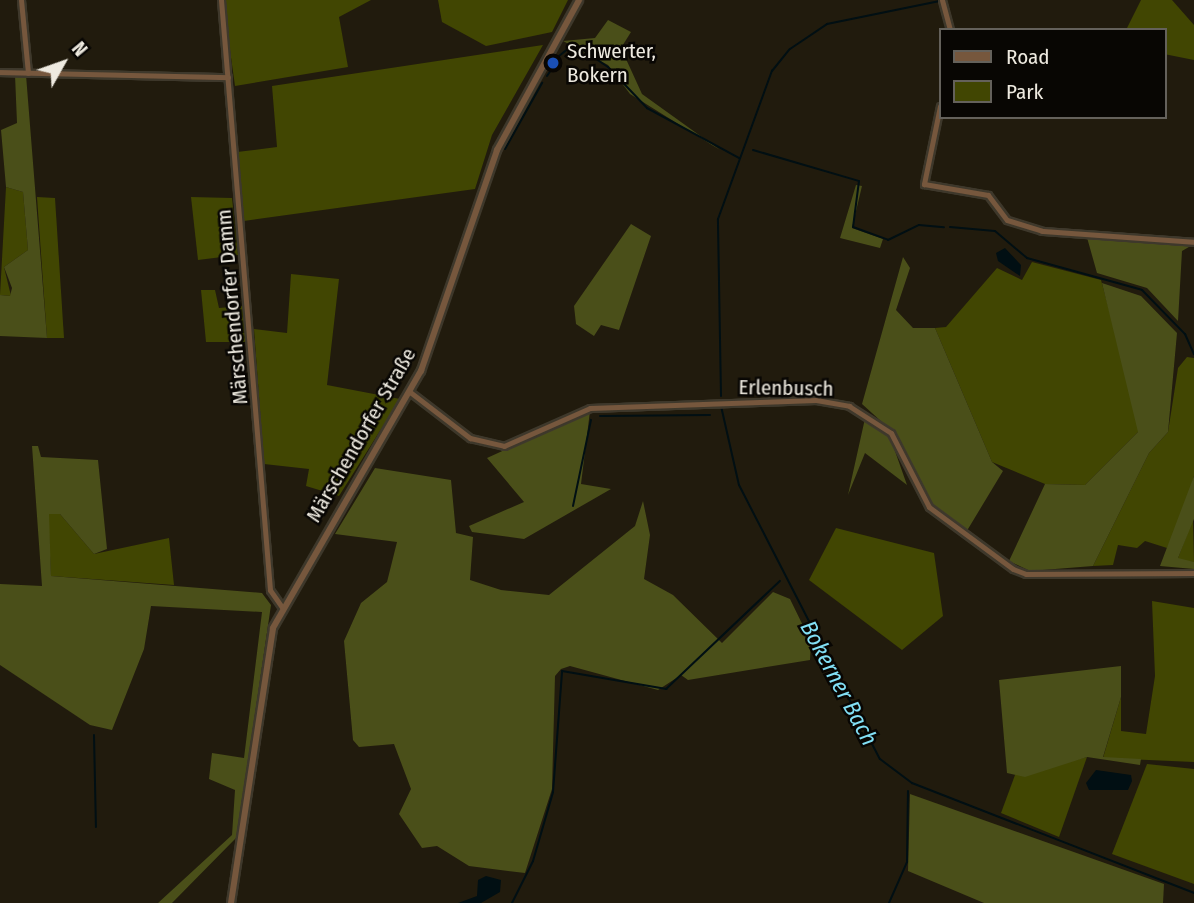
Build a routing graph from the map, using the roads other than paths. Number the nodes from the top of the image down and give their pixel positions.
1 (21, 0) edge
2 (221, 0) edge
3 (579, 0) edge
4 (942, 0) edge
5 (949, 28) edge
6 (0, 72) edge
7 (29, 73) junction
8 (228, 77) junction
9 (939, 111) edge
10 (1194, 242) edge
11 (410, 392) junction
12 (1194, 573) edge
13 (282, 607) junction
14 (231, 903) edge

1 - 7 street
2 - 8 street, Märschendorfer Damm
3 - 11 street, Märschendorfer Straße
4 - 5 street
6 - 7 street
7 - 8 street
8 - 13 street, Märschendorfer Damm
9 - 10 street
11 - 12 street, Erlenbusch
11 - 13 street, Märschendorfer Straße
13 - 14 street, Märschendorfer Straße

